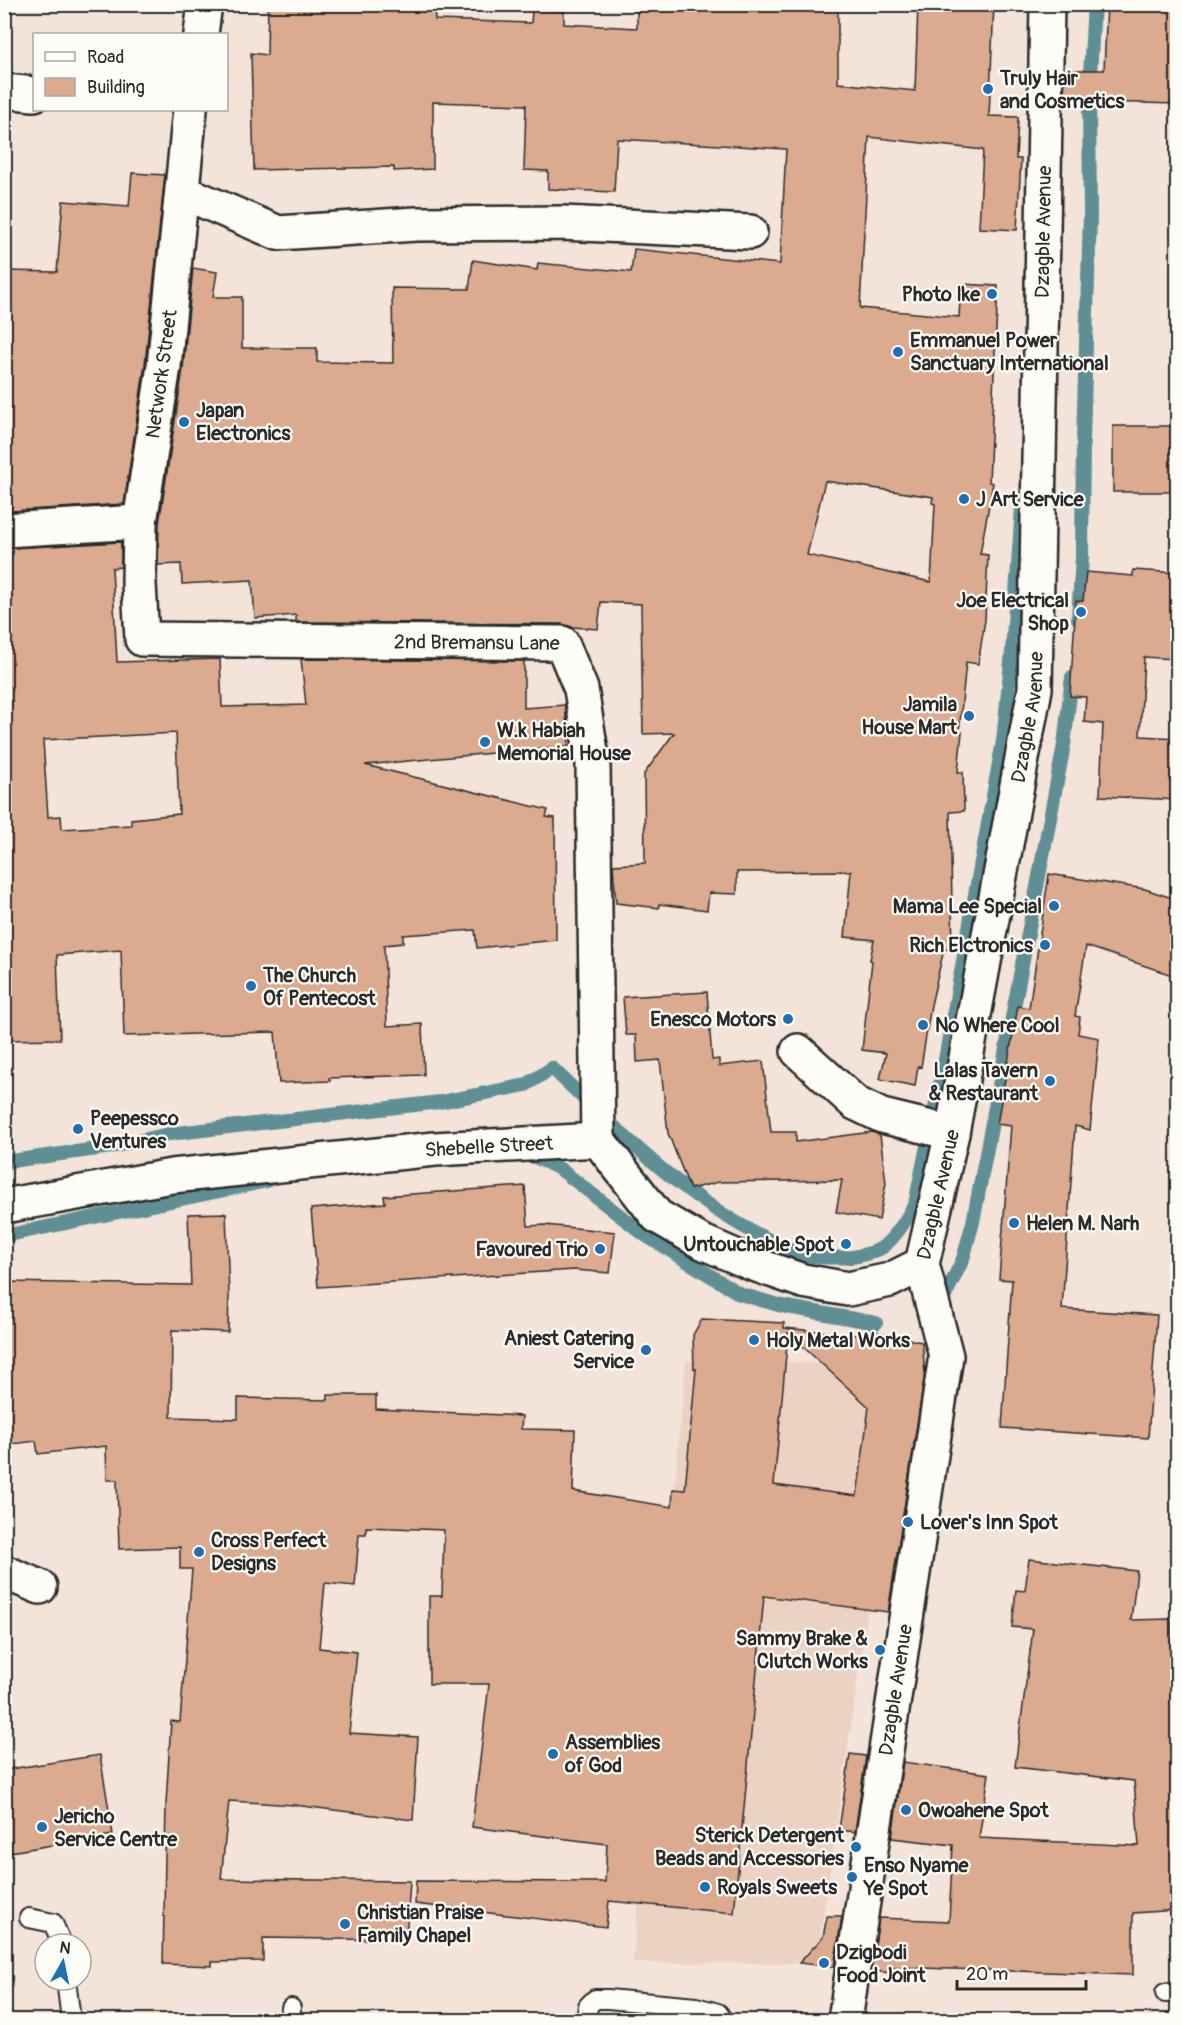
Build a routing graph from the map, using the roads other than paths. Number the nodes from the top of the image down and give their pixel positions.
1 (205, 4) edge
2 (1047, 4) edge
3 (201, 33) edge
4 (4, 92) edge
5 (33, 94) edge
6 (190, 111) edge
7 (183, 192) junction
8 (750, 232) dead end
9 (140, 522) junction
10 (4, 530) edge
11 (142, 639) joint
12 (798, 1052) dead end
13 (952, 1133) junction
14 (598, 1140) junction
15 (4, 1206) edge
16 (922, 1264) junction
17 (4, 1572) edge
18 (40, 1587) dead end
19 (29, 1918) dead end
20 (57, 1932) edge
21 (68, 1992) edge
22 (71, 2020) edge
23 (586, 2020) edge
24 (723, 2020) edge
25 (845, 2020) edge

1 - 3 street
2 - 13 street, Dzagble Avenue
4 - 5 street
6 - 7 street, Network Street
7 - 8 street
7 - 9 street, Network Street
9 - 10 street
9 - 11 street, Network Street
11 - 14 street, 2nd Bremansu Lane
12 - 13 street
13 - 16 street, Dzagble Avenue
14 - 15 street, Shebelle Street
14 - 16 street
16 - 25 street, Dzagble Avenue
17 - 18 street
19 - 20 lane
21 - 22 lane
23 - 24 lane

